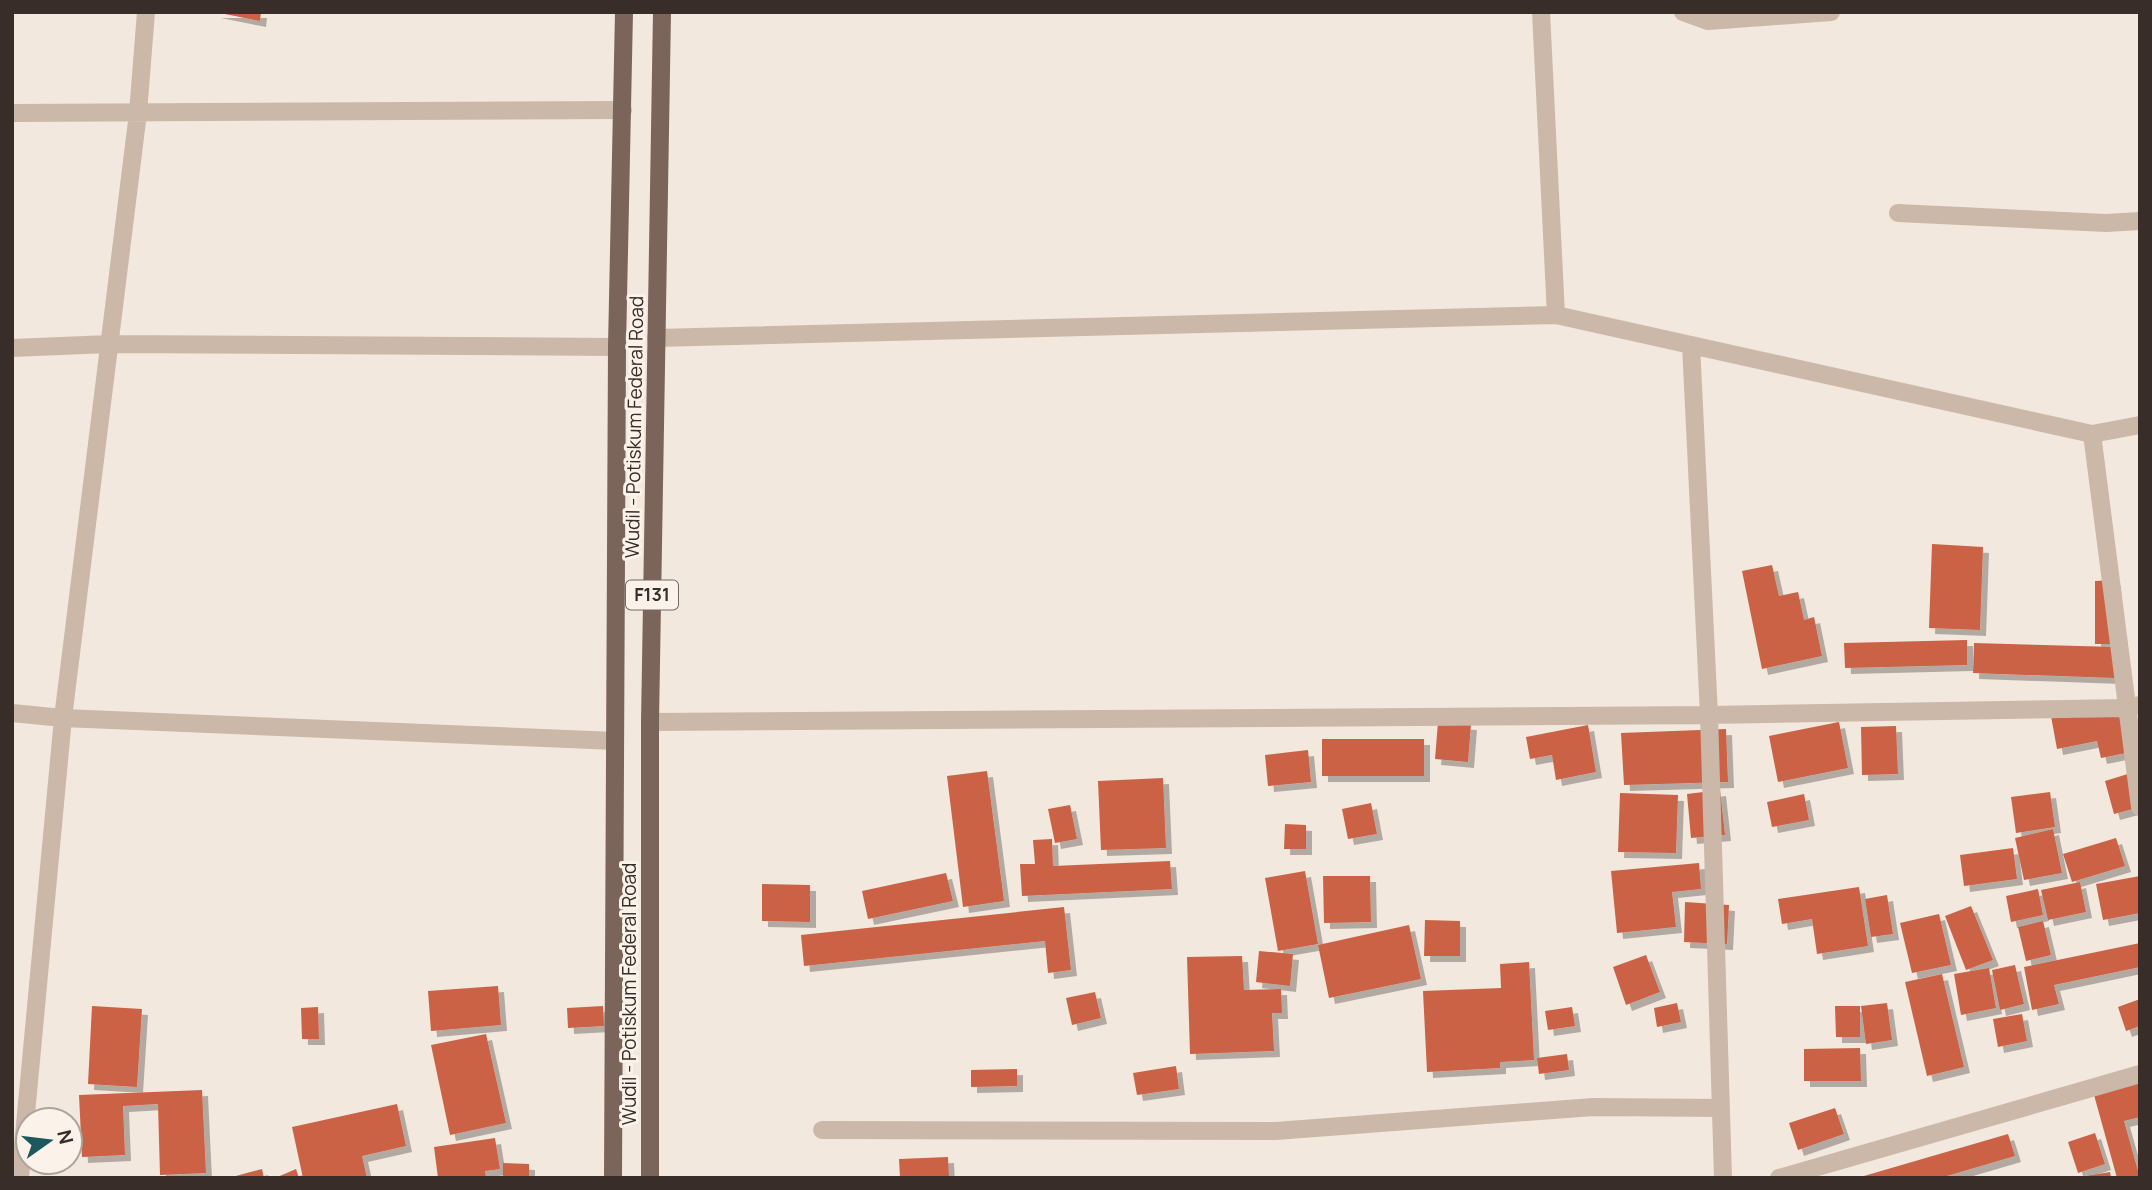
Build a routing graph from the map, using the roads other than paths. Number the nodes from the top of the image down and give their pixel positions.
1 (146, 12) edge
2 (624, 12) edge
3 (662, 12) edge
4 (1541, 12) edge
5 (1683, 12) edge
6 (1831, 12) edge
7 (623, 110) junction
8 (12, 113) edge
9 (138, 113) junction
10 (1898, 213) dead end
11 (2140, 221) edge
12 (1556, 315) junction
13 (656, 338) junction
14 (109, 344) junction
15 (1691, 345) junction
16 (617, 347) junction
17 (12, 348) edge
18 (2140, 425) edge
19 (2092, 434) junction
20 (2134, 707) edge
21 (12, 713) edge
22 (1709, 715) junction
23 (63, 718) junction
24 (650, 722) junction
25 (615, 741) junction
26 (2140, 807) edge
27 (2140, 1074) edge
28 (1721, 1108) junction
29 (822, 1130) dead end
30 (20, 1178) edge
31 (613, 1178) edge
32 (650, 1178) edge
33 (1723, 1178) edge
34 (1779, 1178) edge

1 - 9 street
2 - 7 main road, Wudil - Potiskum Federal Road / F131
3 - 13 main road, Wudil - Potiskum Federal Road / F131
4 - 12 street
5 - 6 street
7 - 9 street
7 - 16 main road, Wudil - Potiskum Federal Road / F131
8 - 9 street
9 - 14 street
10 - 11 street
12 - 13 street
12 - 15 street
13 - 24 main road, Wudil - Potiskum Federal Road / F131
14 - 16 street
14 - 17 street
14 - 23 street
15 - 19 street
15 - 22 street
16 - 25 main road, Wudil - Potiskum Federal Road / F131
18 - 19 street
19 - 20 street
20 - 22 street
20 - 26 street
21 - 23 street
22 - 24 street
22 - 28 street
23 - 25 street
23 - 30 street
24 - 32 main road, Wudil - Potiskum Federal Road / F131
25 - 31 main road, Wudil - Potiskum Federal Road / F131
27 - 34 street
28 - 29 street
28 - 33 street

